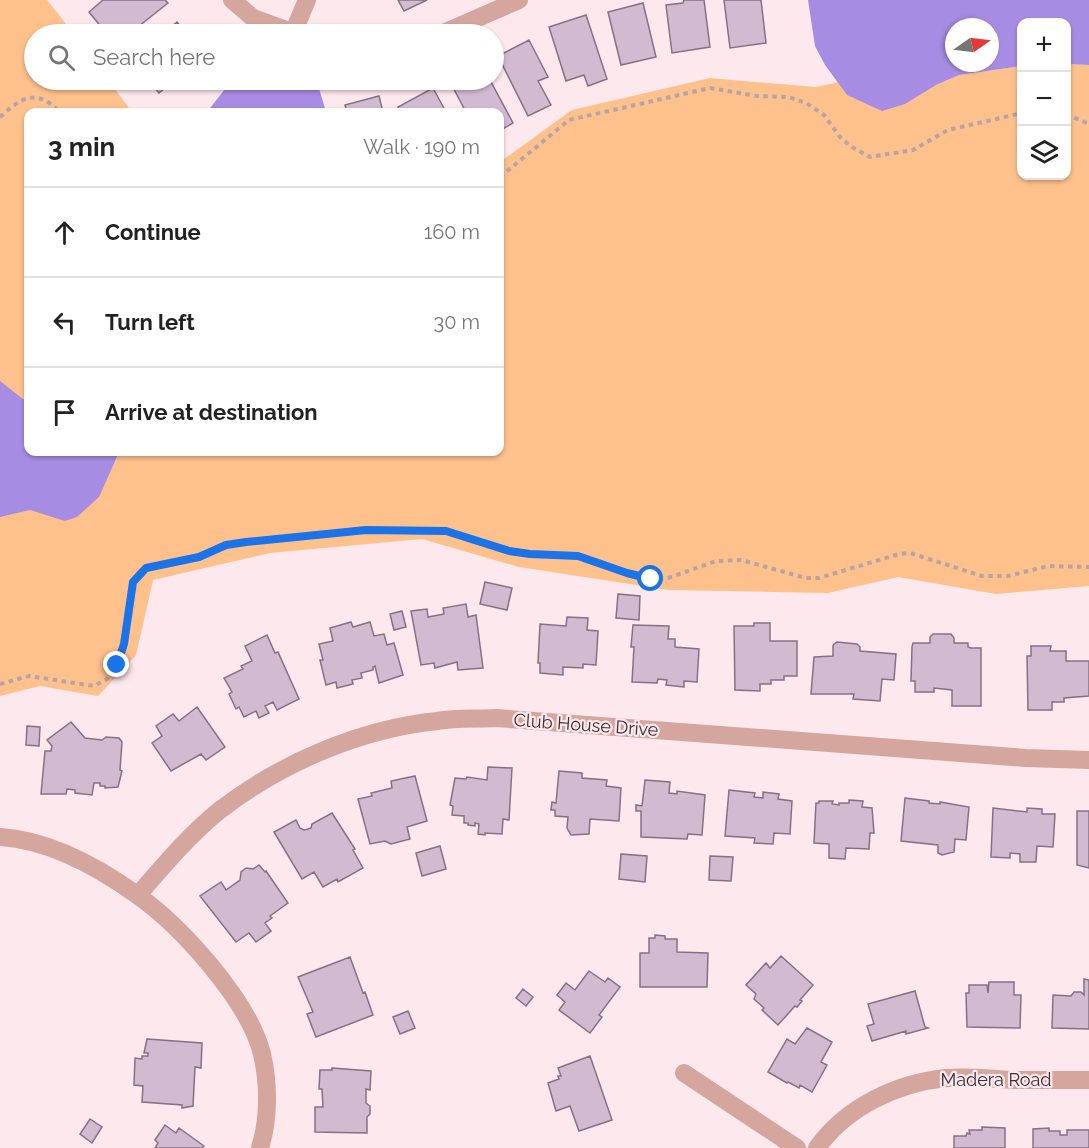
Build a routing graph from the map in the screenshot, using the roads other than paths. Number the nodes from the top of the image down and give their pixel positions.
1 (232, 0) edge
2 (307, 0) edge
3 (519, 0) edge
4 (269, 24) edge
5 (299, 24) edge
6 (464, 24) edge
7 (1089, 760) edge
8 (0, 837) edge
9 (138, 895) junction
10 (684, 1072) dead end
11 (1089, 1080) edge
12 (260, 1148) edge
13 (797, 1148) edge
14 (817, 1148) edge

1 - 4 street
2 - 5 street
3 - 6 street
7 - 9 street, Club House Drive
8 - 9 street
9 - 12 street
10 - 13 street
11 - 14 street, Madera Road

